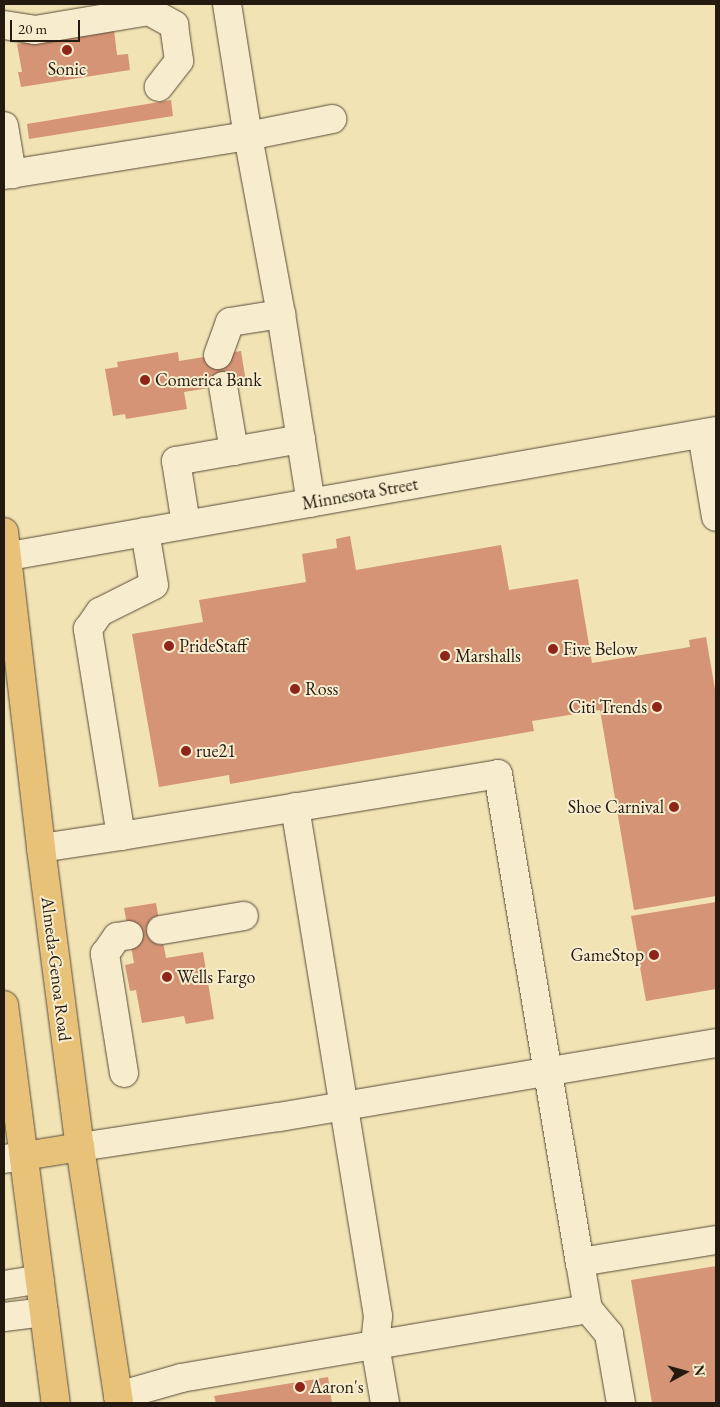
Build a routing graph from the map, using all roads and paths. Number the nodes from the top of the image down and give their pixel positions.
1 (226, 4) edge
2 (4, 25) edge
3 (160, 87) dead end
4 (332, 119) dead end
5 (4, 126) edge
6 (248, 136) junction
7 (8, 175) edge
8 (281, 314) junction
9 (218, 355) dead end
10 (223, 386) dead end
11 (709, 432) edge
12 (301, 439) junction
13 (234, 450) junction
14 (311, 503) junction
15 (716, 517) edge
16 (186, 524) junction
17 (145, 532) junction
18 (5, 549) edge
19 (295, 807) junction
20 (121, 836) junction
21 (41, 848) junction
22 (244, 916) dead end
23 (161, 930) dead end
24 (129, 935) dead end
25 (4, 1004) edge
26 (716, 1043) edge
27 (548, 1071) junction
28 (124, 1073) dead end
29 (343, 1106) junction
30 (80, 1148) junction
31 (14, 1158) edge
32 (716, 1240) edge
33 (580, 1262) junction
34 (40, 1280) junction
35 (4, 1285) edge
36 (588, 1309) junction
37 (44, 1312) junction
38 (4, 1318) edge
39 (375, 1345) junction
40 (119, 1400) edge
41 (56, 1403) edge
42 (384, 1403) edge
43 (621, 1403) edge

1 - 6 street
2 - 3 street
4 - 6 street
5 - 7 street
6 - 7 street
6 - 8 street
8 - 9 street
8 - 12 street
10 - 13 street
11 - 14 street, Minnesota Street
11 - 15 street
12 - 13 street
12 - 14 street
13 - 16 street
14 - 16 street, Minnesota Street
16 - 17 street, Minnesota Street
17 - 18 street, Minnesota Street
17 - 20 street
18 - 21 main road, Almeda-Genoa Road
19 - 20 street
19 - 27 street
19 - 29 street
20 - 21 street
21 - 30 main road, Almeda-Genoa Road
22 - 23 street
24 - 28 street
25 - 31 main road
26 - 27 street
27 - 29 street
27 - 33 street
29 - 30 street
29 - 39 street
30 - 31 main road
30 - 40 main road, Almeda-Genoa Road
31 - 34 main road
32 - 33 street
33 - 36 street
34 - 35 street
34 - 37 main road
36 - 39 street
36 - 43 street
37 - 38 street
37 - 41 main road
39 - 40 street
39 - 42 street

